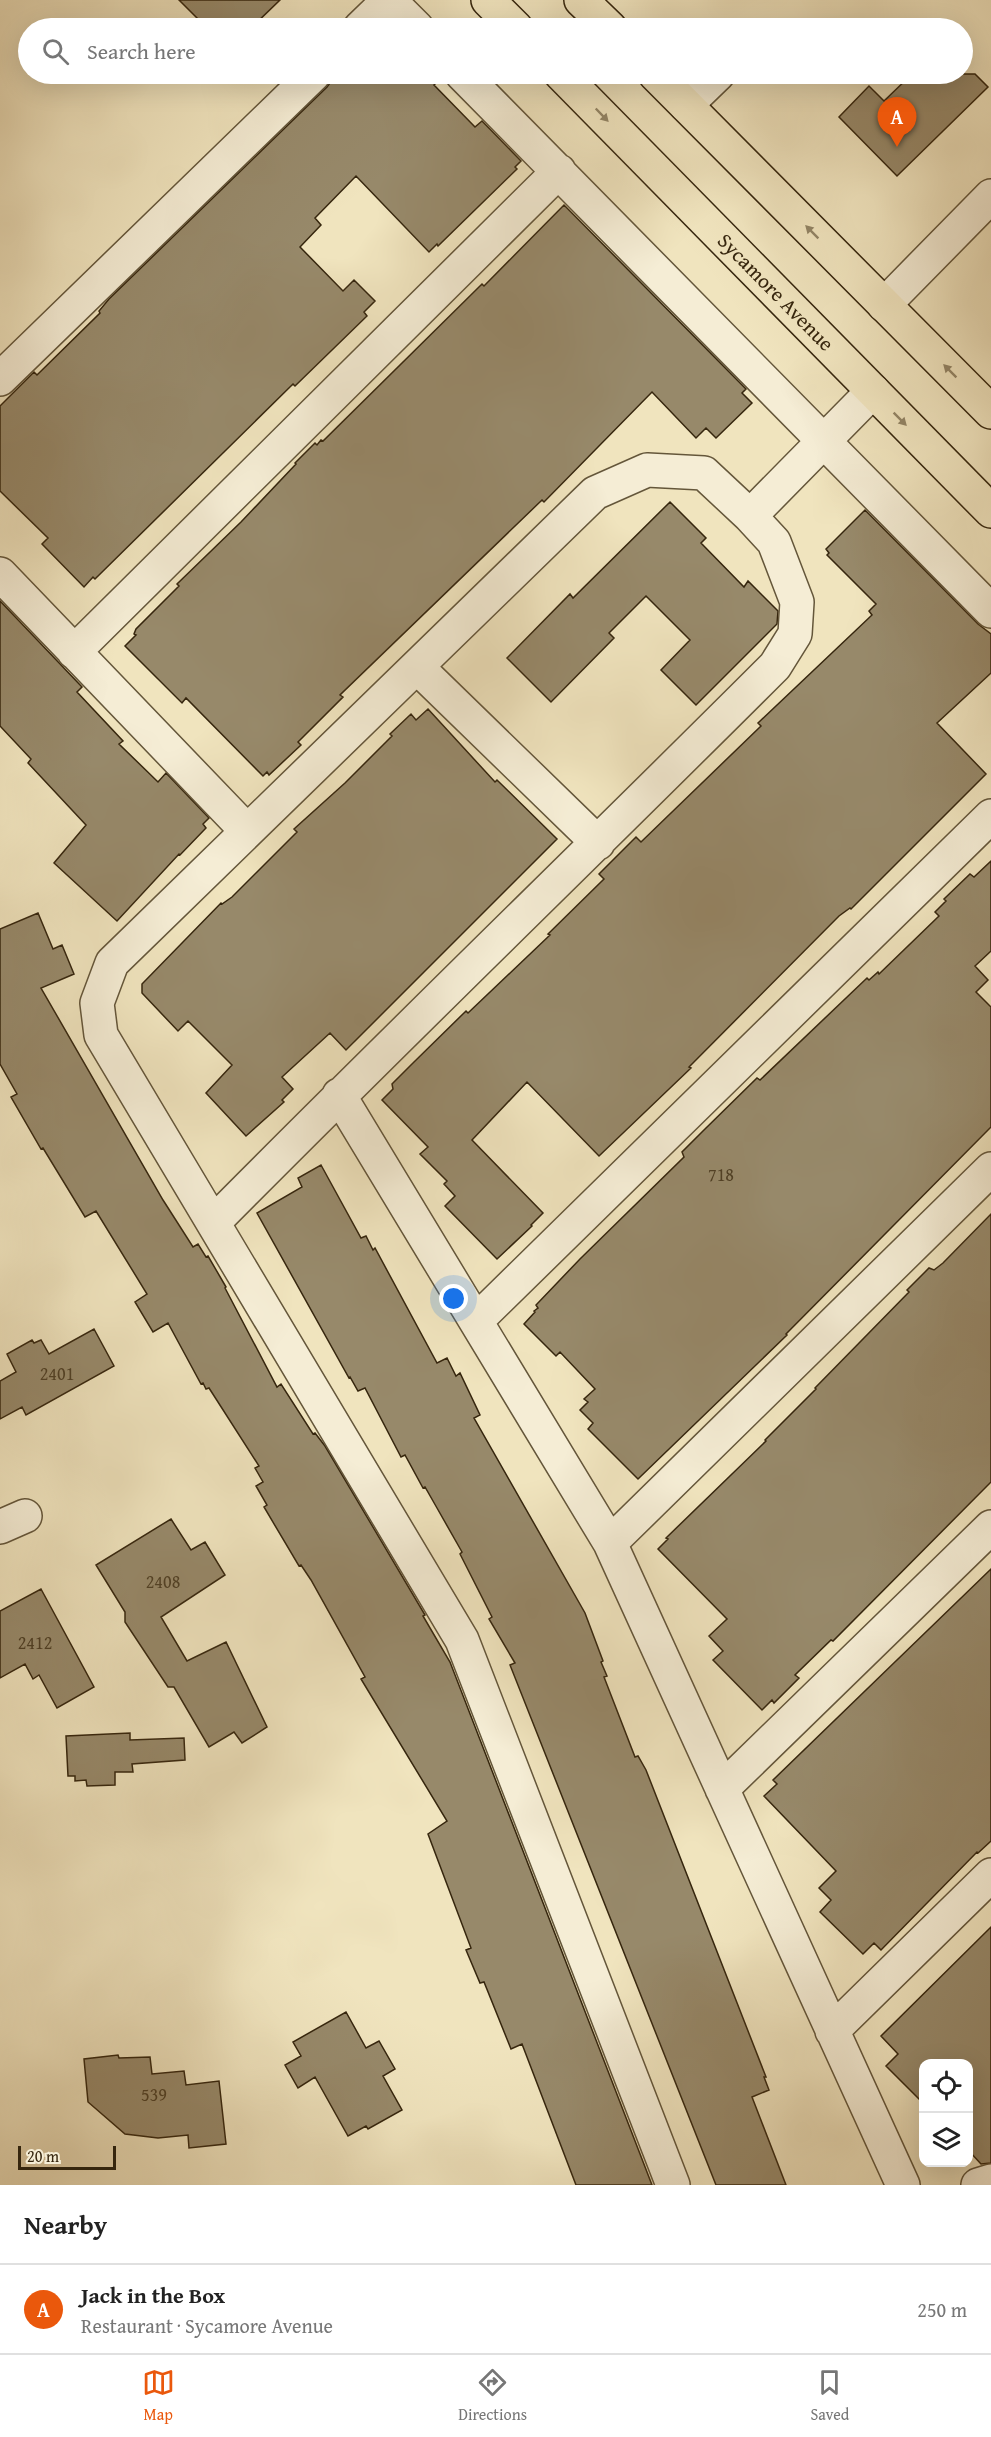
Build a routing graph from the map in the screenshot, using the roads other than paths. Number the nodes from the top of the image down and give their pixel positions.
1 (489, 0) edge
2 (581, 0) edge
3 (370, 18) edge
4 (407, 18) edge
5 (506, 18) edge
6 (600, 18) edge
7 (304, 84) edge
8 (472, 84) edge
9 (571, 84) edge
10 (665, 84) edge
11 (708, 84) edge
12 (686, 105) junction
13 (559, 171) junction
14 (986, 211) edge
15 (884, 305) junction
16 (0, 379) edge
17 (873, 391) junction
18 (991, 412) edge
19 (823, 441) junction
20 (991, 511) edge
21 (750, 516) junction
22 (0, 574) edge
23 (991, 611) edge
24 (74, 652) junction
25 (417, 667) junction
26 (991, 816) edge
27 (247, 831) junction
28 (598, 843) junction
29 (339, 1095) junction
30 (991, 1169) edge
31 (214, 1222) junction
32 (476, 1321) junction
33 (991, 1527) edge
34 (610, 1542) junction
35 (722, 1789) junction
36 (991, 1875) edge
37 (832, 2031) junction
38 (991, 2181) edge
39 (673, 2185) edge
40 (903, 2185) edge
41 (978, 2185) edge

1 - 5 main road
2 - 6 main road
3 - 4 lane
7 - 16 lane
8 - 13 lane
9 -> 17 main road, Sycamore Avenue
10 - 12 main road
11 - 12 lane
15 -> 12 main road
13 - 19 lane
13 - 24 lane
14 - 15 lane
18 -> 15 main road
17 - 19 lane
17 -> 20 main road, Sycamore Avenue
19 - 21 lane
19 - 23 lane
21 - 25 lane
21 - 28 lane
22 - 24 lane
24 - 27 lane
25 - 27 lane
25 - 28 lane
26 - 32 lane
27 - 31 lane
28 - 29 lane
29 - 31 lane
29 - 32 lane
30 - 34 lane
31 - 39 lane
32 - 34 lane
33 - 35 lane
34 - 35 lane
35 - 37 lane
36 - 37 lane
37 - 40 lane
38 - 41 lane

